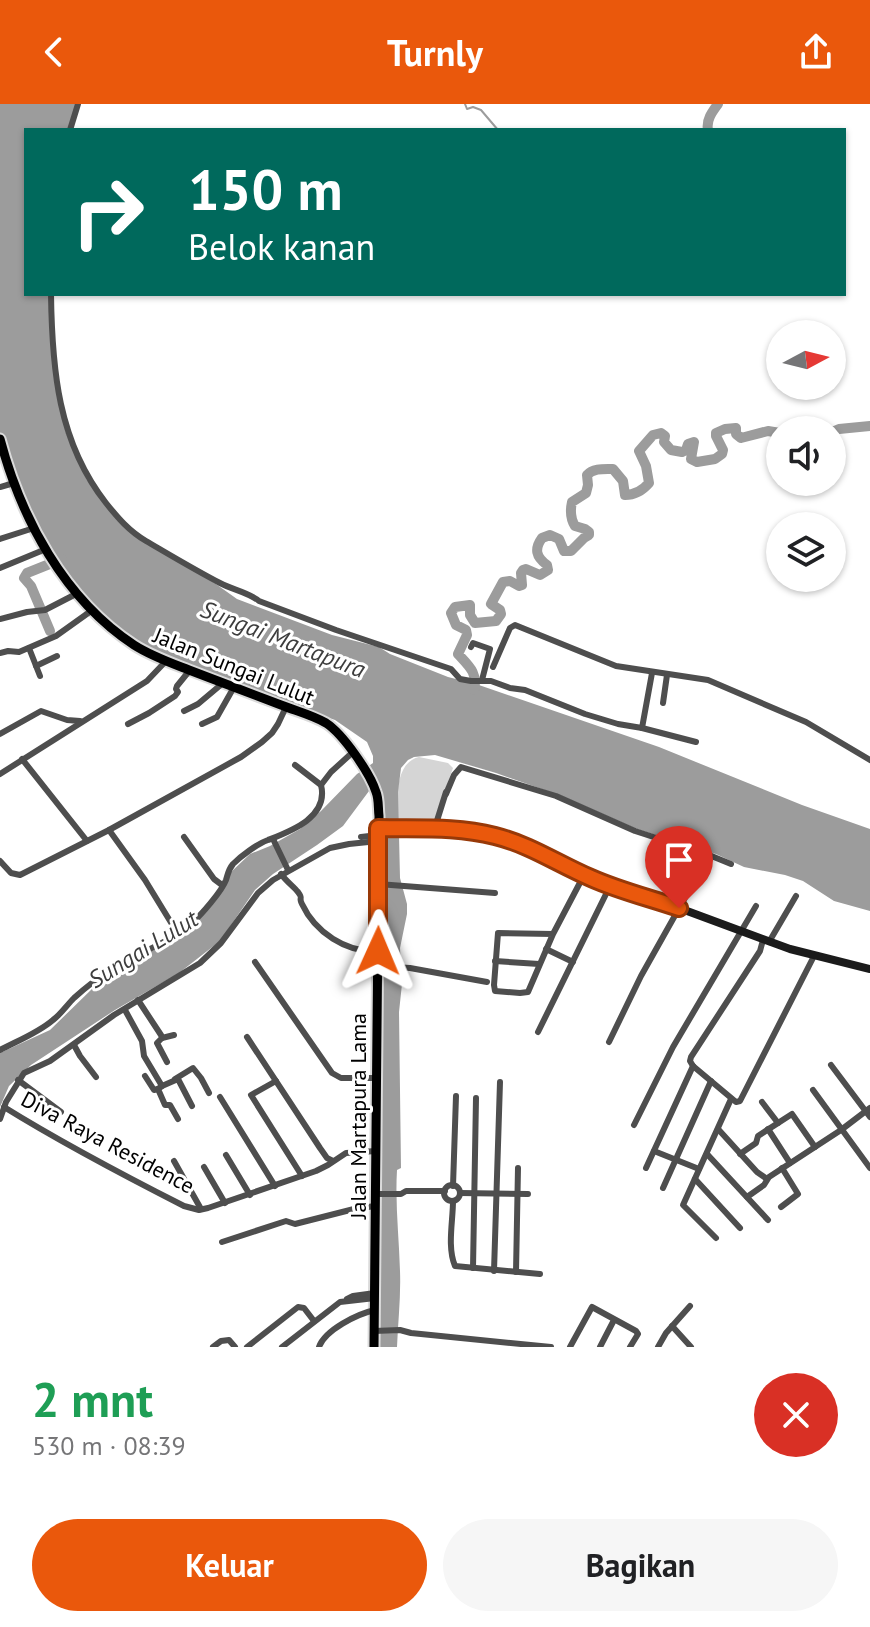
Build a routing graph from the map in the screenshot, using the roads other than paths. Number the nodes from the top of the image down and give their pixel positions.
1 (78, 104) edge
2 (71, 128) edge
3 (51, 296) edge
4 (0, 439) edge
5 (3, 462) edge
6 (14, 483) junction
7 (0, 487) edge
8 (34, 528) junction
9 (0, 539) edge
10 (51, 558) junction
11 (0, 568) edge
12 (76, 594) junction
13 (91, 611) junction
14 (0, 619) edge
15 (471, 647) dead end
16 (29, 648) junction
17 (0, 653) edge
18 (57, 656) dead end
19 (166, 661) junction
20 (36, 666) junction
21 (190, 670) junction
22 (652, 673) junction
23 (667, 675) junction
24 (40, 676) dead end
25 (477, 680) junction
26 (491, 681) junction
27 (229, 685) junction
28 (663, 703) dead end
29 (286, 707) junction
30 (184, 711) dead end
31 (81, 722) junction
32 (128, 724) dead end
33 (202, 724) dead end
34 (642, 728) junction
35 (0, 734) edge
36 (696, 742) dead end
37 (353, 752) junction
38 (22, 759) junction
39 (870, 760) edge
40 (295, 765) dead end
41 (0, 774) edge
42 (453, 774) dead end
43 (321, 785) junction
44 (376, 790) joint
45 (446, 794) junction
46 (435, 827) junction
47 (109, 830) junction
48 (379, 833) junction
49 (184, 837) dead end
50 (361, 837) dead end
51 (273, 840) junction
52 (87, 841) junction
53 (709, 855) junction
54 (0, 861) edge
55 (731, 864) dead end
56 (286, 870) junction
57 (584, 875) junction
58 (379, 884) junction
59 (222, 885) junction
60 (610, 886) junction
61 (495, 893) dead end
62 (796, 896) dead end
63 (756, 906) dead end
64 (679, 908) junction
65 (741, 932) junction
66 (178, 934) junction
67 (553, 934) junction
68 (766, 941) junction
69 (546, 949) junction
70 (378, 951) junction
71 (814, 956) junction
72 (495, 961) junction
73 (255, 962) dead end
74 (573, 962) junction
75 (539, 964) junction
76 (378, 966) junction
77 (870, 969) edge
78 (487, 982) dead end
79 (138, 1000) junction
80 (125, 1010) junction
81 (538, 1032) dead end
82 (247, 1037) dead end
83 (163, 1038) junction
84 (174, 1038) dead end
85 (609, 1042) dead end
86 (74, 1045) junction
87 (0, 1050) edge
88 (167, 1062) dead end
89 (831, 1065) dead end
90 (693, 1066) junction
91 (145, 1076) dead end
92 (96, 1077) dead end
93 (376, 1078) junction
94 (175, 1079) junction
95 (18, 1080) junction
96 (276, 1081) junction
97 (711, 1081) junction
98 (500, 1082) dead end
99 (160, 1088) junction
100 (813, 1090) dead end
101 (209, 1093) dead end
102 (456, 1096) dead end
103 (220, 1097) dead end
104 (476, 1098) dead end
105 (731, 1099) junction
106 (762, 1102) dead end
107 (192, 1106) dead end
108 (4, 1107) junction
109 (61, 1112) dead end
110 (868, 1112) edge
111 (0, 1119) edge
112 (178, 1119) dead end
113 (778, 1123) junction
114 (634, 1125) dead end
115 (718, 1129) junction
116 (768, 1129) junction
117 (841, 1130) junction
118 (815, 1147) junction
119 (376, 1151) junction
120 (654, 1151) junction
121 (707, 1154) junction
122 (740, 1154) junction
123 (226, 1155) dead end
124 (677, 1159) junction
125 (174, 1161) dead end
126 (333, 1161) junction
127 (790, 1163) junction
128 (204, 1167) dead end
129 (518, 1168) dead end
130 (646, 1168) dead end
131 (782, 1168) junction
132 (870, 1168) edge
133 (699, 1169) junction
134 (302, 1176) junction
135 (695, 1179) junction
136 (767, 1179) junction
137 (275, 1186) junction
138 (453, 1186) junction
139 (663, 1188) dead end
140 (445, 1193) junction
141 (460, 1193) junction
142 (474, 1193) junction
143 (378, 1194) junction
144 (496, 1194) junction
145 (518, 1194) junction
146 (528, 1194) dead end
147 (250, 1195) junction
148 (747, 1197) junction
149 (453, 1201) junction
150 (225, 1203) junction
151 (375, 1206) junction
152 (781, 1207) dead end
153 (201, 1209) junction
154 (768, 1220) dead end
155 (740, 1228) dead end
156 (716, 1238) dead end
157 (222, 1242) dead end
158 (473, 1268) junction
159 (494, 1271) junction
160 (516, 1272) junction
161 (540, 1274) dead end
162 (375, 1296) junction
163 (690, 1306) dead end
164 (375, 1310) junction
165 (614, 1320) junction
166 (314, 1321) junction
167 (672, 1326) junction
168 (376, 1331) junction
169 (213, 1347) edge
170 (235, 1347) edge
171 (247, 1347) edge
172 (282, 1347) edge
173 (319, 1347) edge
174 (374, 1347) edge
175 (551, 1347) edge
176 (570, 1347) edge
177 (600, 1347) edge
178 (630, 1347) edge
179 (658, 1347) edge
180 (691, 1347) edge

1 - 2 street
3 - 25 street
4 - 5 main road, Jalan Sungai Lulut
5 - 6 main road, Jalan Sungai Lulut
6 - 7 street
6 - 8 main road, Jalan Sungai Lulut
8 - 9 street
8 - 10 main road, Jalan Sungai Lulut
10 - 11 street
10 - 12 main road, Jalan Sungai Lulut
12 - 13 main road, Jalan Sungai Lulut
12 - 14 street
13 - 16 street
13 - 19 main road, Jalan Sungai Lulut
15 - 25 street
16 - 17 street
16 - 20 street
18 - 20 street
19 - 21 main road, Jalan Sungai Lulut
19 - 31 street
20 - 24 street
21 - 27 main road, Jalan Sungai Lulut
21 - 32 street
22 - 23 street
22 - 26 street
22 - 34 street
23 - 28 street
23 - 39 street
25 - 26 street
26 - 34 street
27 - 29 main road, Jalan Sungai Lulut
27 - 30 street
27 - 33 street
29 - 37 main road, Jalan Sungai Lulut
29 - 47 street
31 - 35 street
31 - 38 street
34 - 36 street
37 - 43 street
37 - 44 main road, Jalan Sungai Lulut
38 - 41 street
38 - 52 street
40 - 43 street
42 - 45 street
43 - 51 street
44 - 48 main road, Jalan Martapura Lama
45 - 46 street
45 - 53 street
46 - 48 street
46 - 57 street
47 - 52 street
47 - 66 street
48 - 50 street
48 - 56 street
48 - 58 main road, Jalan Martapura Lama
49 - 59 street
51 - 56 street
51 - 59 street
52 - 54 street
53 - 55 street
53 - 64 street
56 - 70 street
56 - 79 street
57 - 60 street
57 - 67 street
58 - 61 street
58 - 70 main road, Jalan Martapura Lama
59 - 66 street
60 - 64 street
60 - 74 street
62 - 68 street
63 - 65 street
64 - 65 street
64 - 85 street
65 - 68 street
65 - 114 street
66 - 87 street
67 - 69 street
67 - 72 street
68 - 71 street
68 - 90 street
69 - 74 street
69 - 75 street
70 - 76 main road, Jalan Martapura Lama
71 - 77 street
71 - 105 street
72 - 75 street
72 - 75 street
73 - 93 street
74 - 81 street
76 - 78 street
76 - 93 main road, Jalan Martapura Lama
79 - 80 street
79 - 83 street
80 - 86 street
80 - 99 street
82 - 96 street
83 - 84 street
83 - 88 street
86 - 92 street
86 - 95 street
89 - 110 street
90 - 97 street
90 - 120 street
91 - 99 street
93 - 119 main road, Jalan Martapura Lama
94 - 99 street
94 - 101 street
94 - 107 street
95 - 108 street
95 - 109 street
96 - 126 street
96 - 134 street
97 - 105 street
97 - 124 street
98 - 144 street
99 - 112 street
100 - 117 street
102 - 138 street
103 - 137 street
104 - 142 street
105 - 115 street
106 - 113 street
108 - 111 street
108 - 153 street, Diva Raya Residence
110 - 117 street
113 - 116 street
113 - 118 street
115 - 121 street
115 - 122 street
116 - 122 street
116 - 127 street
117 - 118 street
117 - 132 street
118 - 127 street
119 - 126 street, Diva Raya Residence
119 - 143 main road, Jalan Martapura Lama
120 - 124 street
120 - 130 street
121 - 133 street
121 - 148 street
122 - 136 street
123 - 147 street
124 - 133 street
124 - 139 street
125 - 153 street
126 - 134 street, Diva Raya Residence
127 - 131 street
128 - 150 street
129 - 145 street
131 - 136 street
131 - 152 street
133 - 135 street
134 - 137 street, Diva Raya Residence
135 - 155 street
135 - 156 street
136 - 148 street
137 - 147 street, Diva Raya Residence
138 - 140 street
138 - 141 street
140 - 143 street
140 - 149 street
141 - 142 street
141 - 149 street
142 - 144 street
142 - 158 street
143 - 151 main road, Jalan Martapura Lama
144 - 145 street
144 - 159 street
145 - 146 street
145 - 160 street
147 - 150 street, Diva Raya Residence
148 - 154 street
149 - 158 street
150 - 153 street, Diva Raya Residence
151 - 157 street
151 - 162 main road, Jalan Martapura Lama
158 - 159 street
159 - 160 street
160 - 161 street
162 - 164 main road, Jalan Martapura Lama
162 - 166 street
163 - 167 street
164 - 168 main road, Jalan Martapura Lama
164 - 173 street
165 - 176 street
165 - 177 street
165 - 178 street
166 - 171 street
166 - 172 street
167 - 179 street
167 - 180 street
168 - 174 main road, Jalan Martapura Lama
168 - 175 street
169 - 170 street

